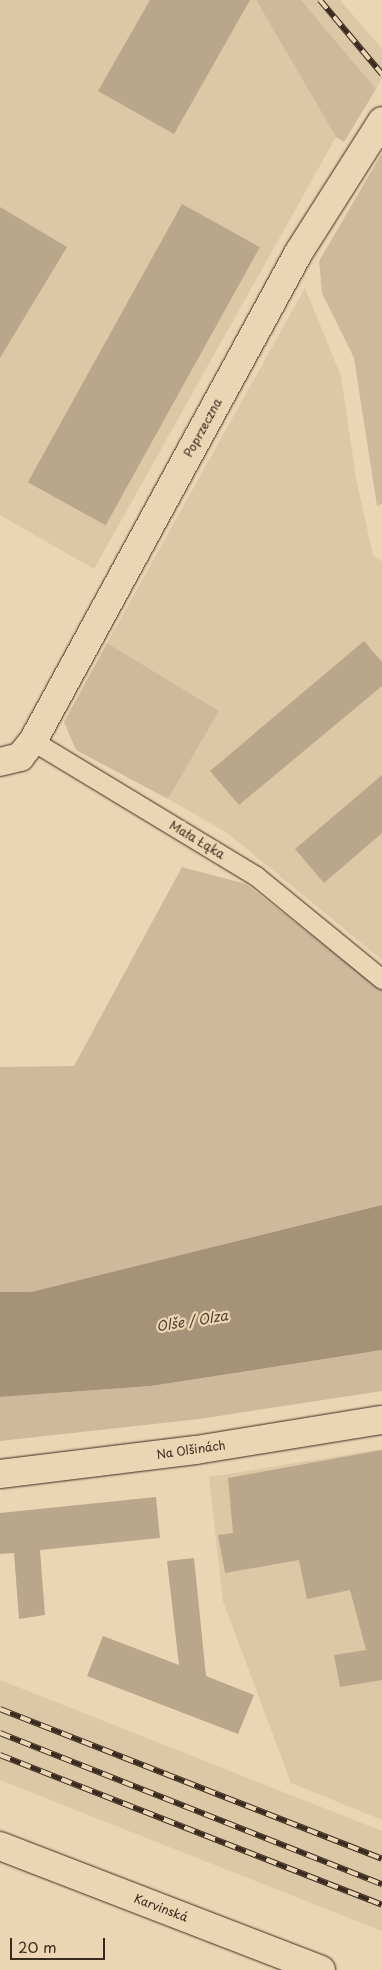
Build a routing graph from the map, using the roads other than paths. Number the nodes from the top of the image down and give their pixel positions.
1 (382, 121) edge
2 (33, 740) junction
3 (0, 762) edge
4 (382, 979) edge
5 (382, 1420) edge
6 (0, 1474) edge
7 (0, 1846) edge
8 (321, 1970) edge

1 - 2 street, Poprzeczna
2 - 3 street
2 - 4 lane, Mała Łąka
5 - 6 street, Na Olšinách
7 - 8 street, Karvinská

